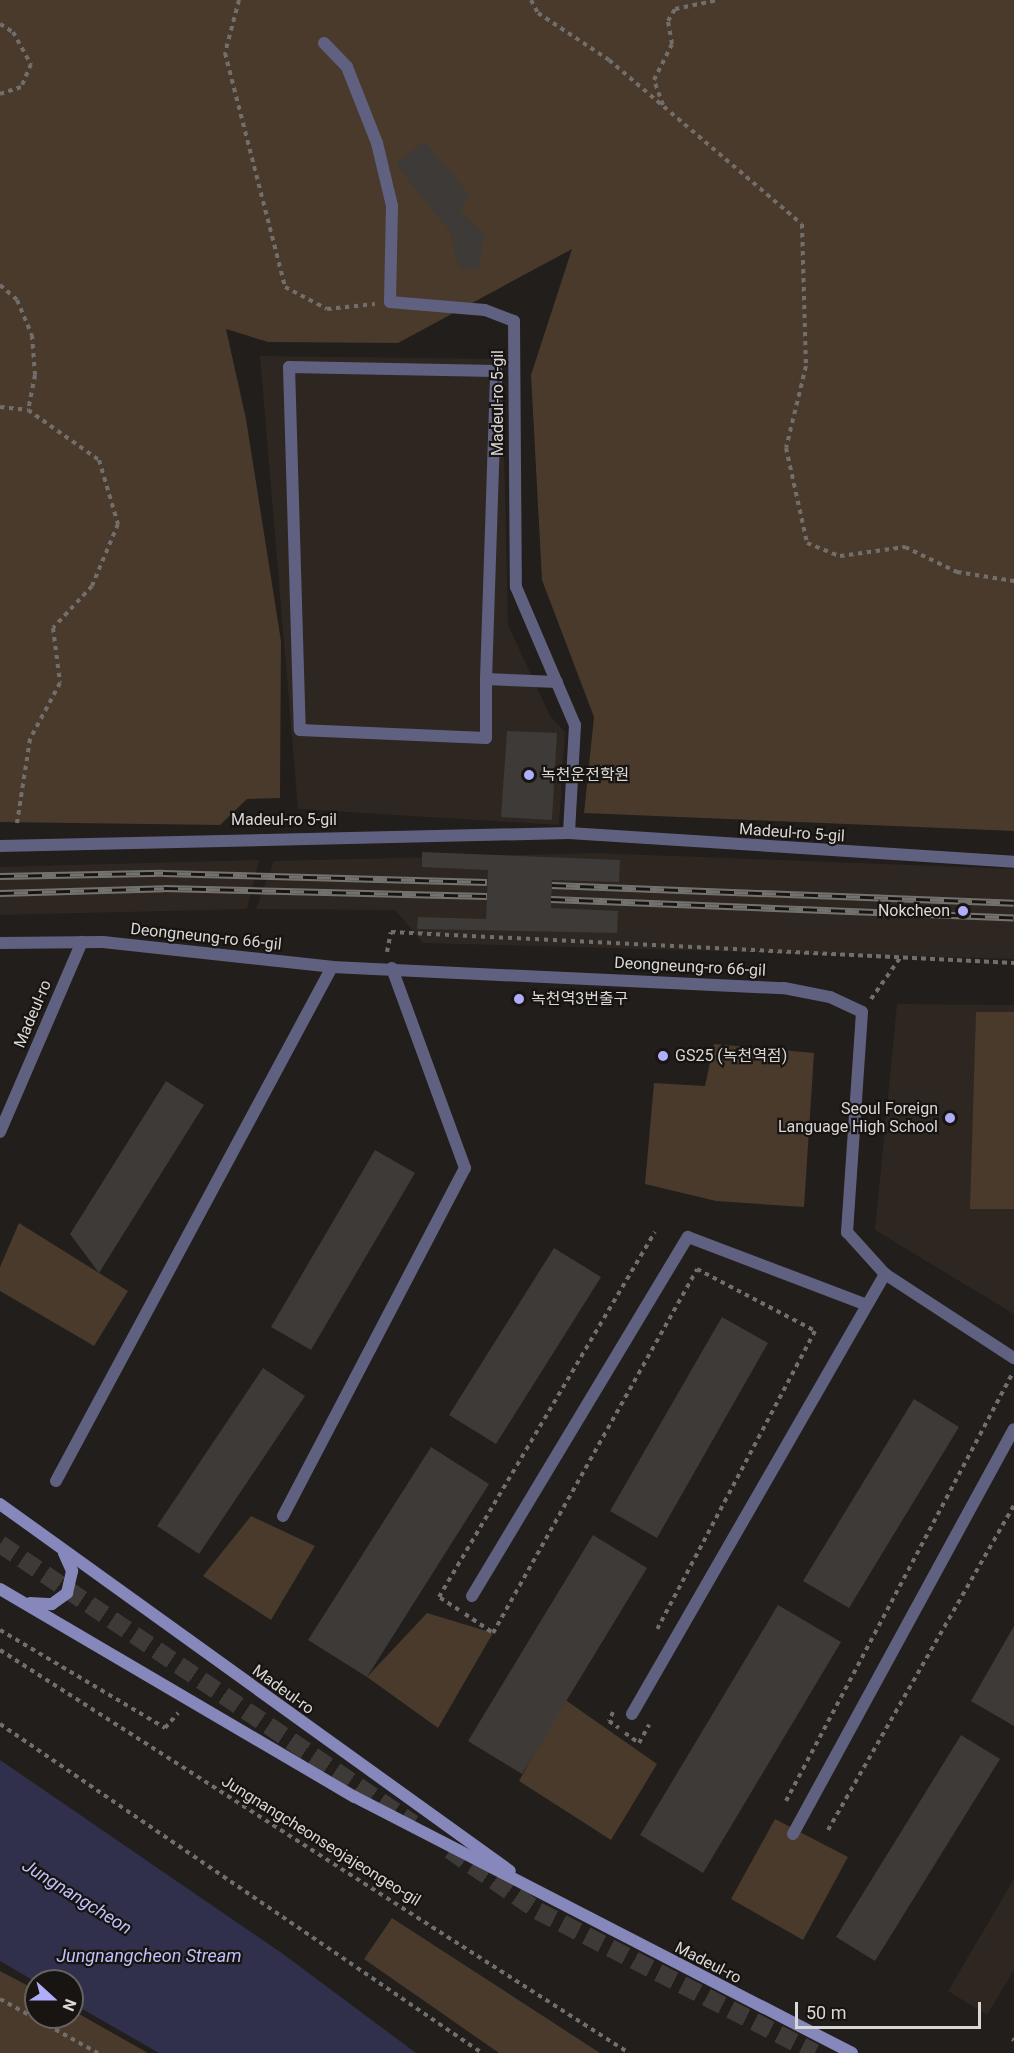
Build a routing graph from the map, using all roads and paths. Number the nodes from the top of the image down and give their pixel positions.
1 (240, 0) edge
2 (531, 0) edge
3 (718, 0) edge
4 (0, 24) edge
5 (324, 43) dead end
6 (0, 94) edge
7 (663, 106) junction
8 (0, 285) edge
9 (390, 303) junction
10 (0, 407) edge
11 (28, 410) junction
12 (1014, 581) edge
13 (486, 679) junction
14 (557, 682) junction
15 (17, 823) dead end
16 (569, 833) junction
17 (0, 846) edge
18 (1014, 861) edge
19 (82, 942) junction
20 (0, 944) edge
21 (900, 958) junction
22 (1014, 963) edge
23 (333, 967) junction
24 (388, 968) junction
25 (862, 1012) junction
26 (0, 1132) edge
27 (655, 1232) dead end
28 (885, 1274) junction
29 (867, 1305) junction
30 (1014, 1358) edge
31 (1014, 1372) edge
32 (1014, 1429) edge
33 (57, 1481) dead end
34 (0, 1504) edge
35 (1014, 1505) edge
36 (283, 1516) dead end
37 (61, 1548) junction
38 (0, 1588) edge
39 (472, 1596) dead end
40 (15, 1598) junction
41 (0, 1630) edge
42 (653, 1636) dead end
43 (0, 1650) edge
44 (620, 1700) dead end
45 (188, 1701) junction
46 (632, 1714) dead end
47 (651, 1722) dead end
48 (0, 1724) edge
49 (786, 1801) dead end
50 (828, 1830) dead end
51 (793, 1834) dead end
52 (550, 1899) junction
53 (0, 1999) edge
54 (98, 2053) edge
55 (482, 2053) edge
56 (629, 2053) edge
57 (852, 2053) edge

1 - 9 path
2 - 7 path
3 - 7 path
4 - 6 path
5 - 9 street
7 - 12 path
8 - 11 path
9 - 14 street, Madeul-ro 5-gil
10 - 11 path
11 - 15 path
13 - 13 street
13 - 14 street
14 - 16 street, Madeul-ro 5-gil
16 - 17 street, Madeul-ro 5-gil
16 - 18 street, Madeul-ro 5-gil
19 - 20 street, Deongneung-ro 66-gil
19 - 23 street, Deongneung-ro 66-gil
19 - 26 street, Madeul-ro
21 - 22 path
21 - 24 path
21 - 25 path
23 - 24 street, Deongneung-ro 66-gil
23 - 33 street
24 - 25 street, Deongneung-ro 66-gil
24 - 36 street
25 - 28 street
27 - 42 path
28 - 29 street
28 - 30 street
29 - 39 street
29 - 46 street
31 - 49 path
32 - 51 street
34 - 37 main road, Madeul-ro
35 - 50 path
37 - 40 main road
37 - 52 main road, Madeul-ro
38 - 40 main road, Madeul-ro
40 - 45 main road, Madeul-ro
41 - 45 path
43 - 56 path, Jungnangcheonseojajeongeo-gil
44 - 47 path
45 - 52 main road, Madeul-ro
48 - 55 path
52 - 57 main road, Madeul-ro
53 - 54 path

